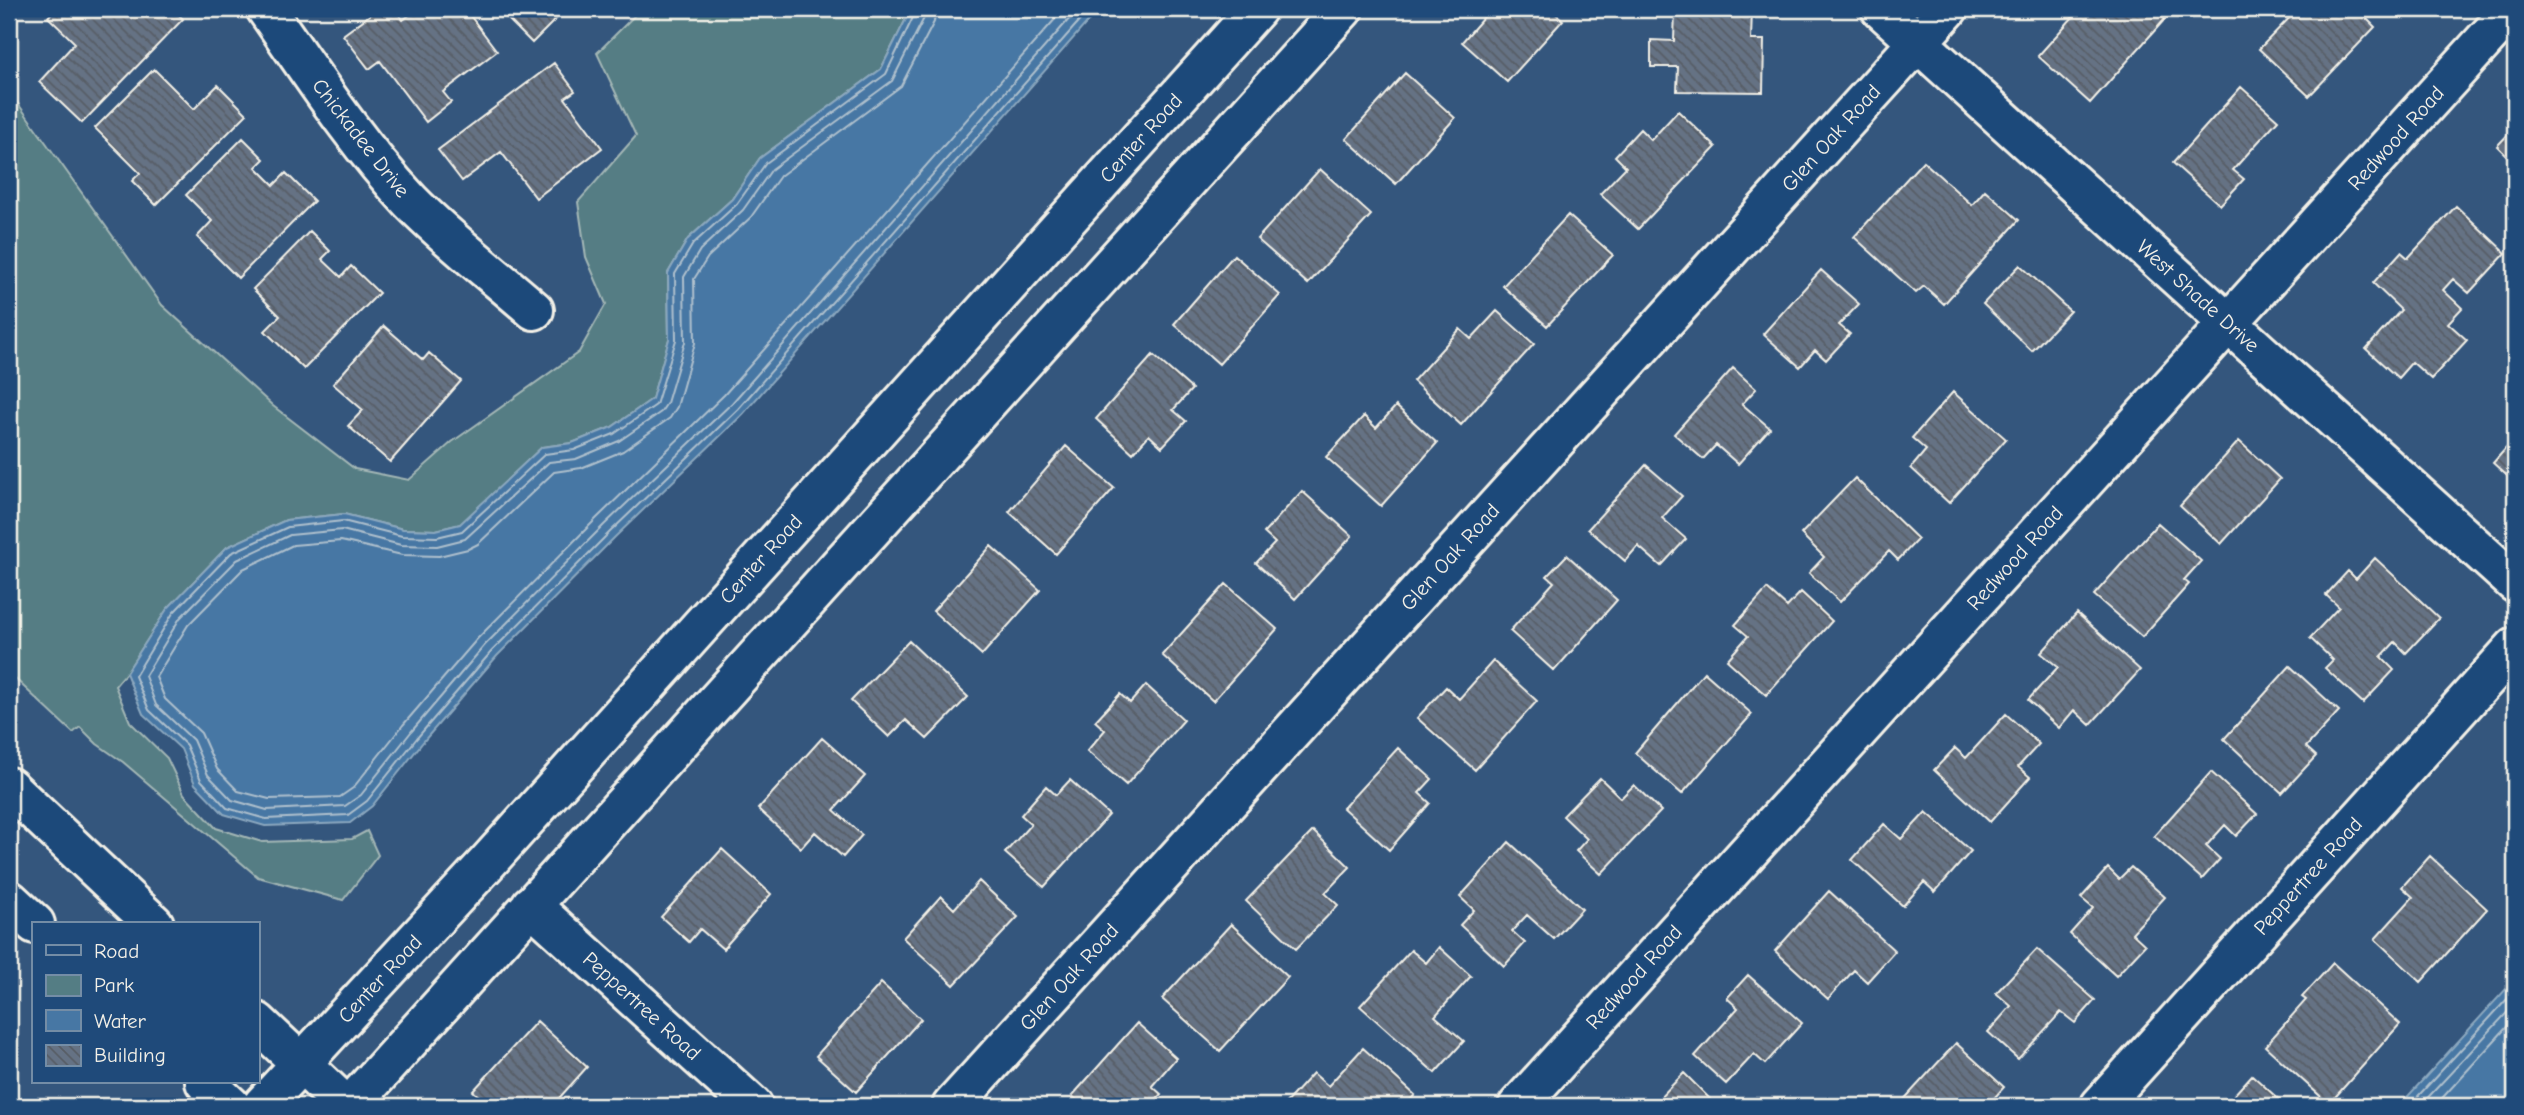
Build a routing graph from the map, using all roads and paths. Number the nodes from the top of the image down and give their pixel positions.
1 (266, 9) edge
2 (1257, 9) edge
3 (1343, 9) edge
4 (1881, 9) edge
5 (1948, 9) edge
6 (2513, 9) edge
7 (1917, 43) junction
8 (534, 310) dead end
9 (2228, 323) junction
10 (2515, 583) edge
11 (2515, 647) edge
12 (9, 787) edge
13 (9, 900) edge
14 (531, 905) junction
15 (33, 922) edge
16 (152, 922) edge
17 (259, 1024) edge
18 (301, 1064) junction
19 (207, 1084) edge
20 (231, 1106) edge
21 (262, 1106) edge
22 (348, 1106) edge
23 (752, 1106) edge
24 (952, 1106) edge
25 (1518, 1106) edge
26 (2101, 1106) edge

1 - 8 street, Chickadee Drive
2 - 18 street, Center Road
3 - 14 street
4 - 7 street, West Shade Drive
5 - 7 street, Glen Oak Road
6 - 9 street, Redwood Road
7 - 9 street, West Shade Drive
7 - 24 street, Glen Oak Road
9 - 10 street, West Shade Drive
9 - 25 street, Redwood Road
11 - 26 street, Peppertree Road
12 - 16 street
13 - 15 street
14 - 22 street
14 - 23 street, Peppertree Road
17 - 18 street
18 - 21 street, Center Road
18 - 22 street
19 - 20 street

